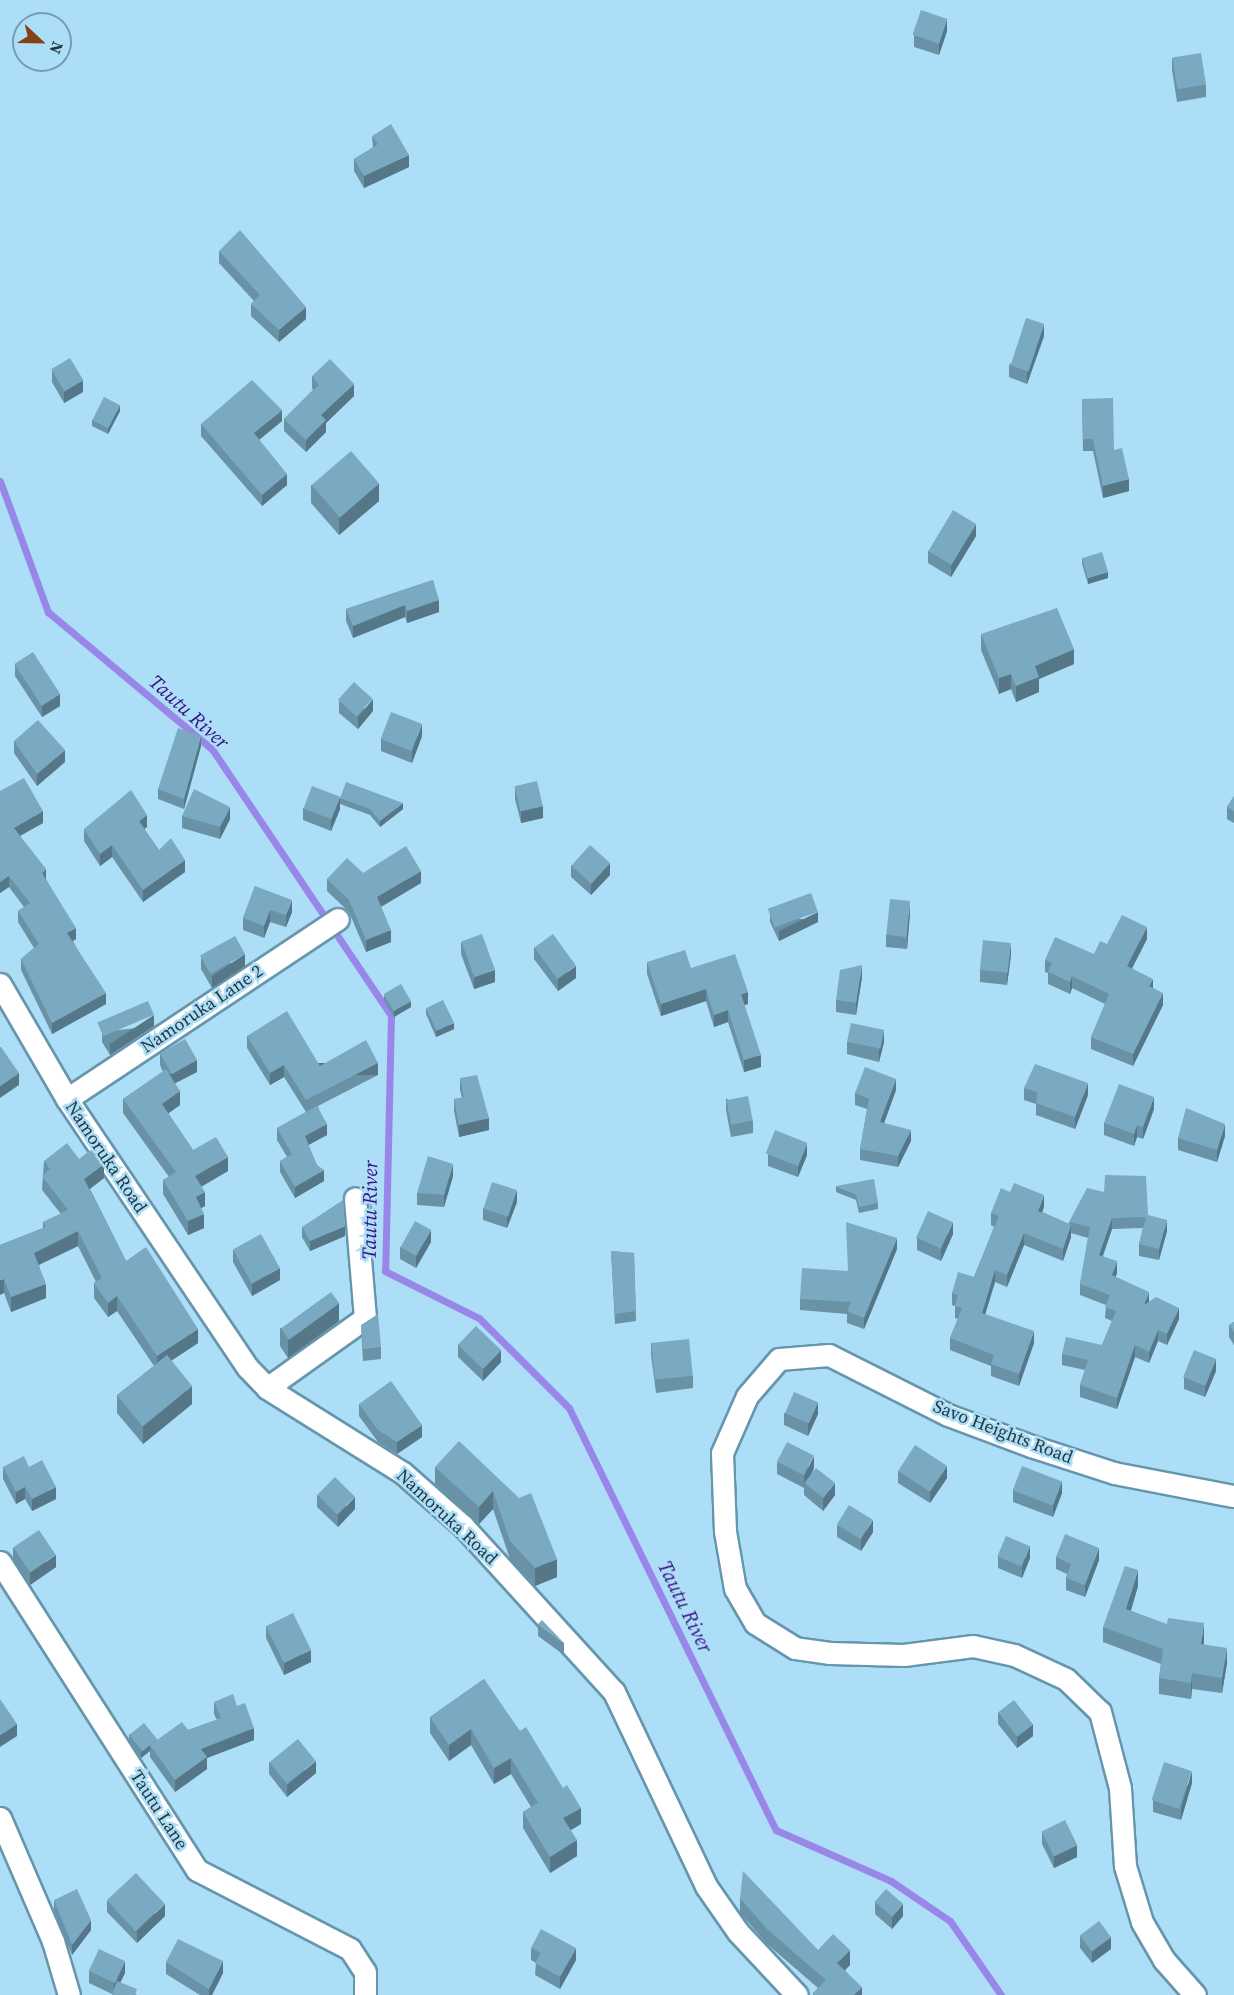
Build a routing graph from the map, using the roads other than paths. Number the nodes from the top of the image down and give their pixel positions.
1 (338, 919) dead end
2 (0, 984) edge
3 (67, 1098) junction
4 (355, 1198) dead end
5 (267, 1388) junction
6 (1234, 1496) edge
7 (0, 1562) edge
8 (0, 1818) edge
9 (69, 1995) edge
10 (365, 1995) edge
11 (797, 1995) edge
12 (1195, 1995) edge

1 - 3 street, Namoruka Lane 2
2 - 3 street, Namoruka Road
3 - 5 street, Namoruka Road
4 - 5 street
5 - 11 street, Namoruka Road
6 - 12 street, Savo Heights Road
7 - 10 street, Tautu Lane
8 - 9 street

